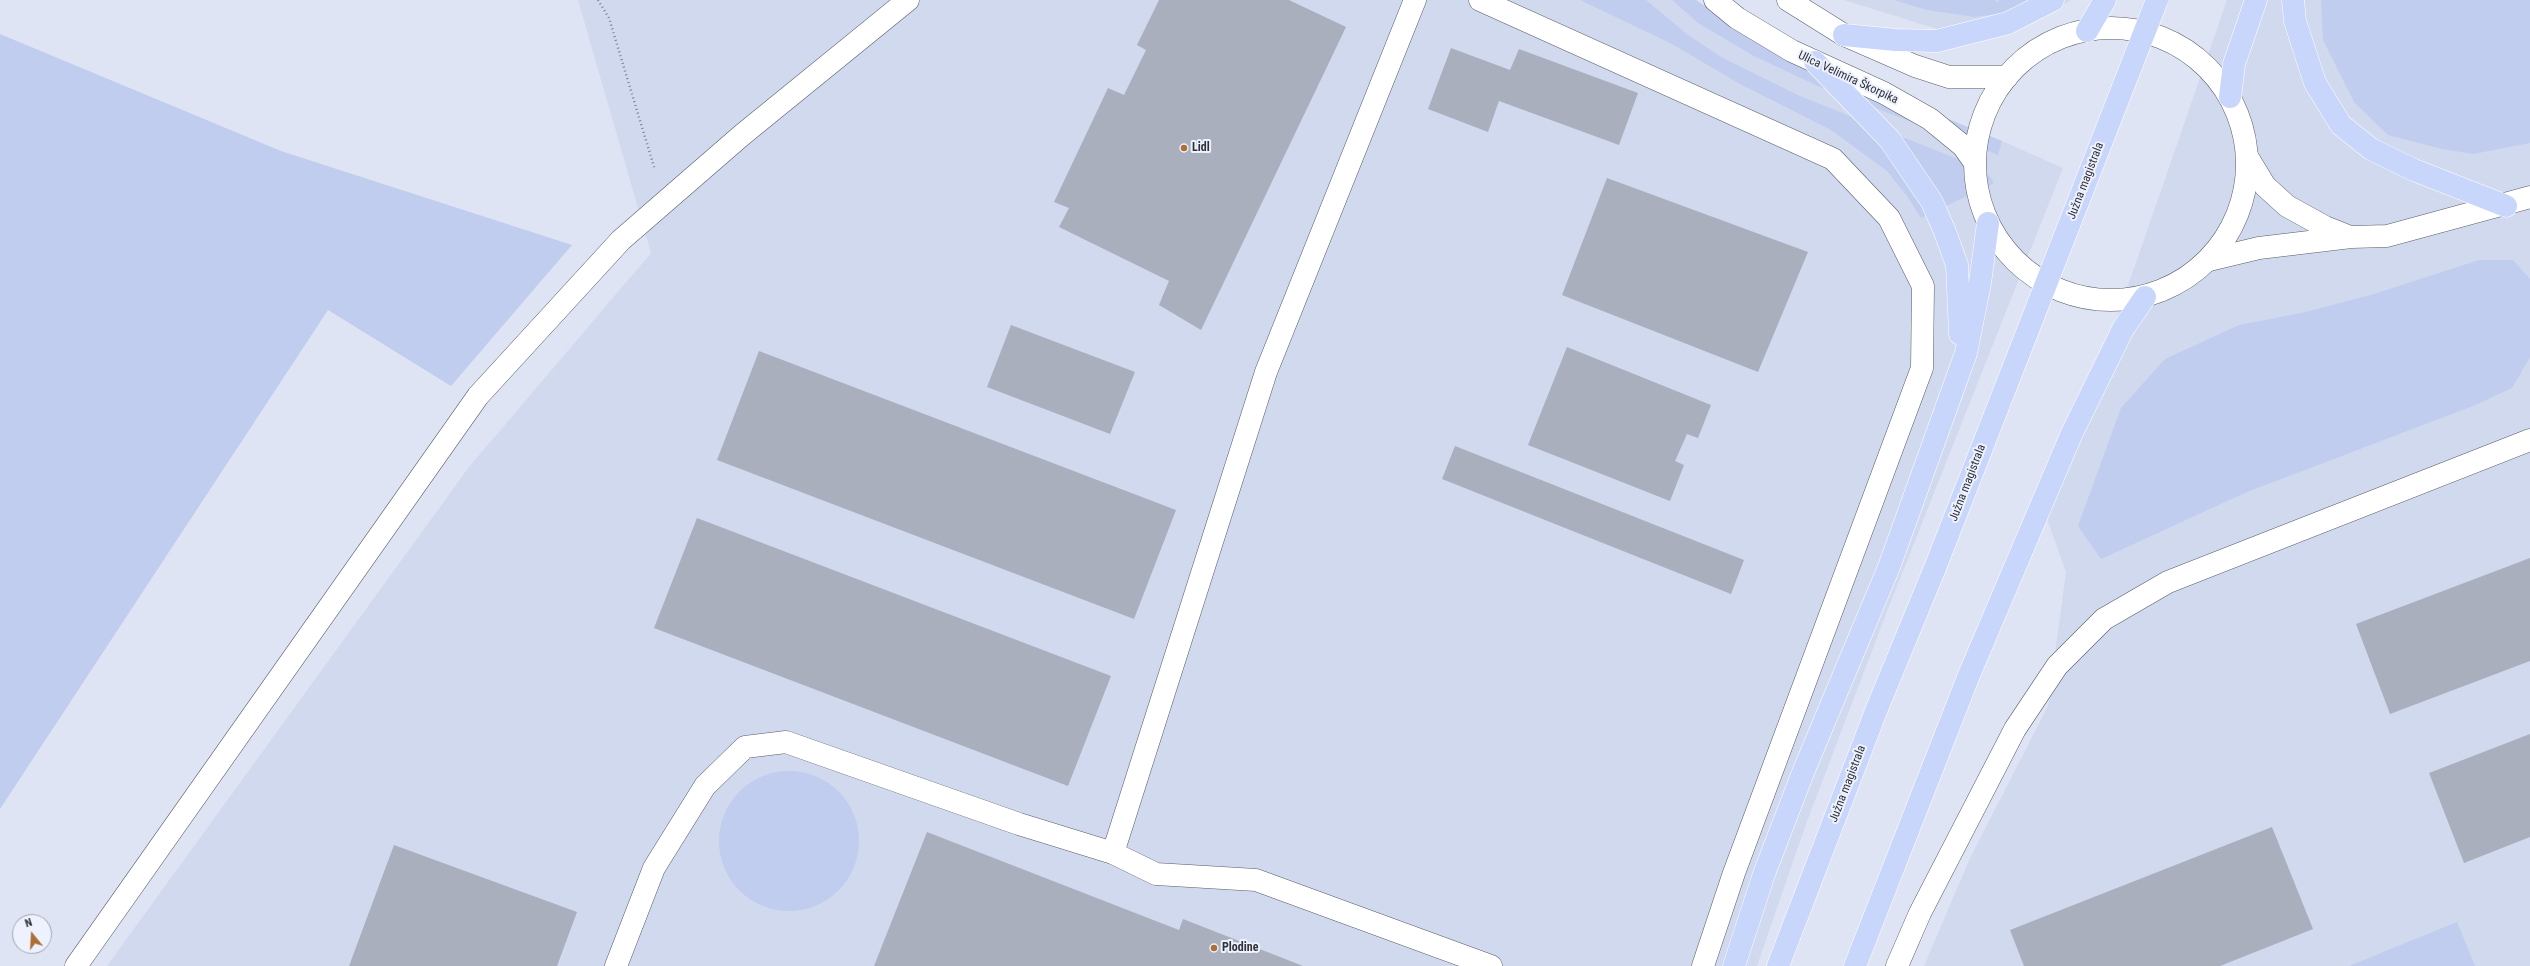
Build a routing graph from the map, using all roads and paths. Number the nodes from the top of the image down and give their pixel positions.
1 (598, 0) edge
2 (908, 0) edge
3 (1415, 0) edge
4 (1480, 0) edge
5 (1715, 0) edge
6 (1788, 0) edge
7 (2052, 0) edge
8 (2105, 0) edge
9 (2157, 0) edge
10 (2256, 0) edge
11 (2293, 0) edge
12 (2087, 31) junction
13 (1844, 35) junction
14 (1815, 62) junction
15 (2007, 77) junction
16 (2230, 97) junction
17 (2248, 158) junction
18 (1975, 162) junction
19 (2530, 198) edge
20 (665, 202) junction
21 (2506, 206) junction
22 (1988, 223) junction
23 (2351, 237) junction
24 (2209, 260) junction
25 (2145, 297) junction
26 (1959, 372) junction
27 (2530, 440) edge
28 (1113, 853) junction
29 (76, 966) edge
30 (616, 966) edge
31 (1491, 966) edge
32 (1703, 966) edge
33 (1734, 966) edge
34 (1778, 966) edge
35 (1855, 966) edge
36 (1897, 966) edge

1 - 20 path
2 - 20 street
3 - 28 street
4 - 32 street
5 - 14 street, Ulica Velimira Škorpika
6 - 13 street
7 - 13 main road
8 - 12 main road
9 - 34 main road, Južna magistrala, bridge
10 - 16 main road
11 - 21 main road
12 - 15 street
12 - 16 street
13 - 15 street
14 - 18 street, Ulica Velimira Škorpika
14 - 26 main road
15 - 18 street
16 - 17 street
17 - 23 street
17 - 24 street
18 - 22 street
19 - 21 street
20 - 29 street
21 - 23 street
22 - 25 street
22 - 26 main road
23 - 24 street
24 - 25 street
25 - 35 main road
26 - 33 main road
27 - 36 street
28 - 30 street
28 - 31 street

